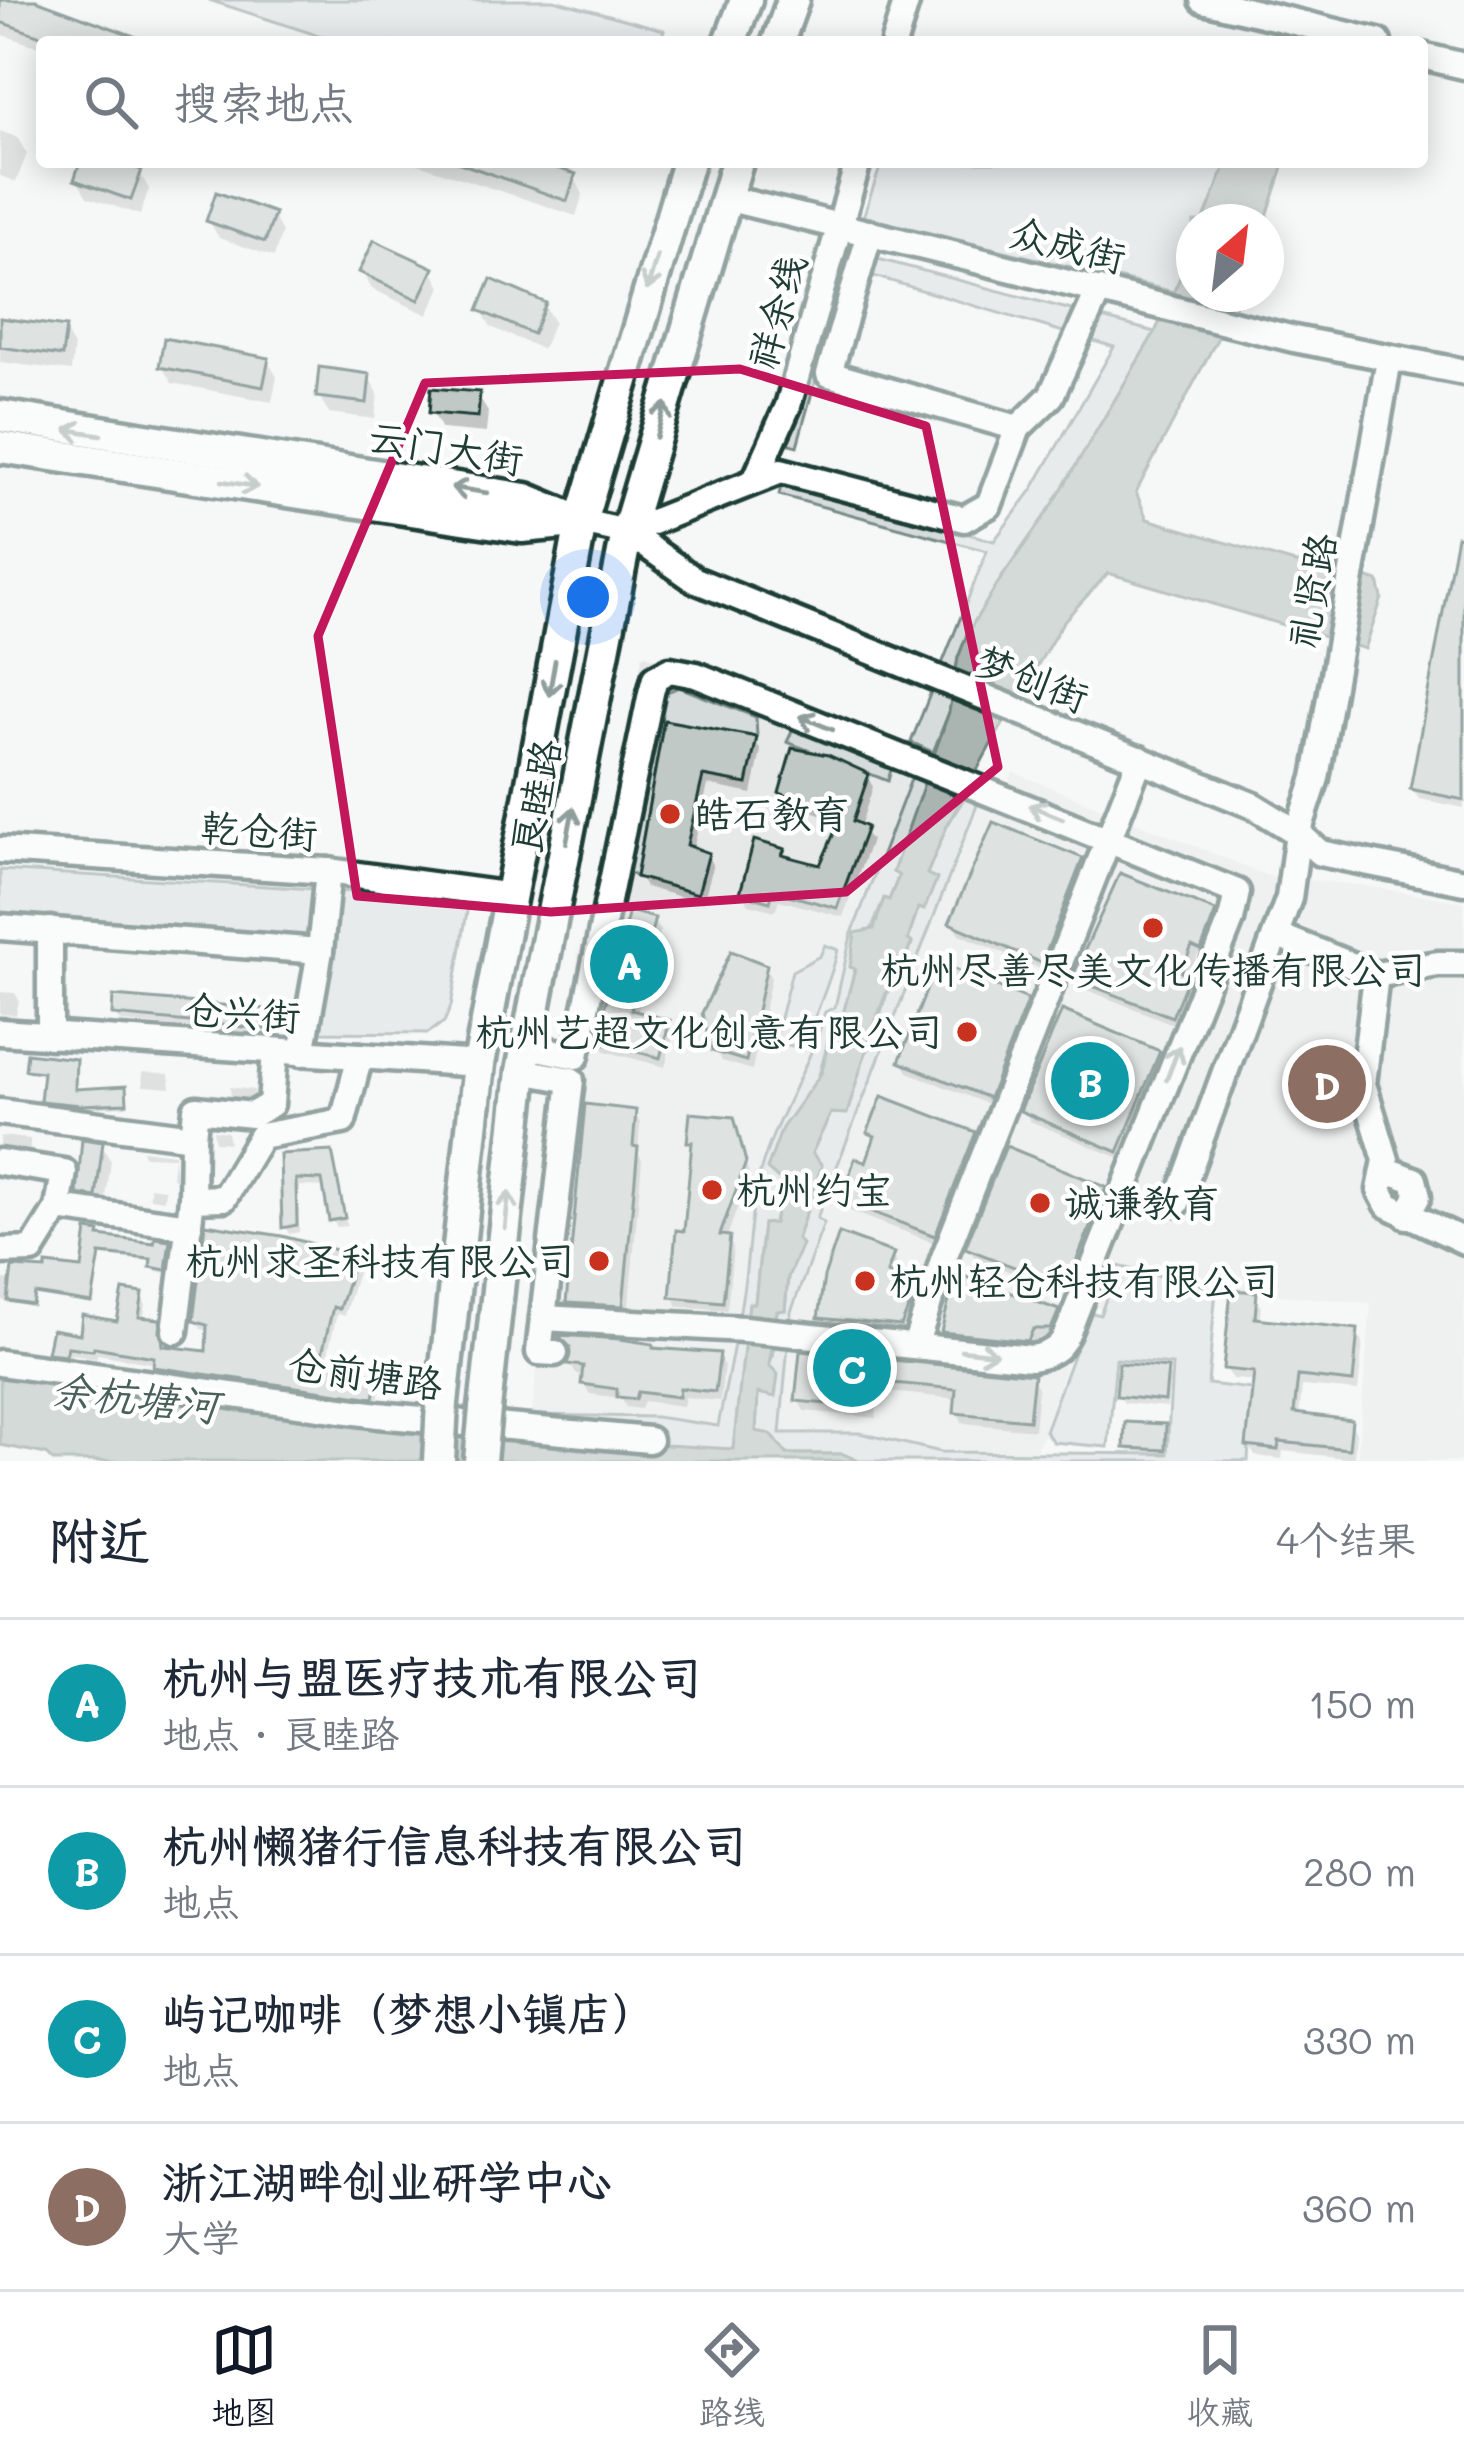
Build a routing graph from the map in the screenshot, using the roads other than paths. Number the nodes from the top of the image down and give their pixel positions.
1 (746, 0) edge
2 (793, 0) edge
3 (907, 0) edge
4 (1203, 0) edge
5 (732, 36) edge
6 (780, 36) edge
7 (896, 36) edge
8 (1357, 36) edge
9 (1428, 57) edge
10 (1464, 66) edge
11 (686, 168) edge
12 (734, 168) edge
13 (856, 168) edge
14 (726, 198) junction
15 (839, 225) junction
16 (870, 233) junction
17 (1099, 290) junction
18 (1389, 358) junction
19 (1464, 372) edge
20 (0, 416) edge
21 (1018, 428) junction
22 (0, 447) edge
23 (756, 478) junction
24 (581, 522) junction
25 (627, 532) junction
26 (1140, 759) junction
27 (1298, 833) junction
28 (1109, 838) junction
29 (0, 850) edge
30 (328, 871) junction
31 (1464, 882) edge
32 (512, 896) junction
33 (0, 927) edge
34 (50, 930) junction
35 (1276, 935) junction
36 (320, 951) junction
37 (1464, 964) edge
38 (1376, 975) junction
39 (0, 1032) edge
40 (50, 1036) junction
41 (274, 1051) junction
42 (302, 1053) junction
43 (360, 1057) junction
44 (524, 1059) junction
45 (479, 1064) junction
46 (573, 1068) junction
47 (0, 1112) edge
48 (194, 1137) junction
49 (0, 1162) edge
50 (192, 1199) junction
51 (1178, 1203) dead end
52 (58, 1208) junction
53 (189, 1226) junction
54 (1464, 1241) edge
55 (0, 1251) edge
56 (543, 1318) junction
57 (175, 1330) dead end
58 (915, 1346) junction
59 (555, 1353) dead end
60 (0, 1364) edge
61 (649, 1440) dead end
62 (439, 1461) edge
63 (480, 1461) edge

1 - 5 main road
2 - 6 main road
3 - 7 street
4 - 8 street
9 - 10 street
11 -> 24 main road, 良睦路
12 - 14 main road, 良睦路
13 - 15 street, 祥余线
14 - 15 street, 众成街
25 -> 14 main road, 良睦路
15 - 16 street, 众成街
15 - 23 street, 祥余线
16 - 17 street, 众成街
16 - 21 street
17 - 18 street, 众成街
17 - 21 street
18 - 19 street, 众成街
18 - 27 street, 礼贤路
24 -> 20 main road, 云门大街
21 - 23 street
22 -> 24 main road, 云门大街
23 - 25 street
24 - 25 street, 梦创街
24 -> 32 main road, 良睦路
25 - 26 street, 梦创街
44 -> 25 main road, 良睦路
26 - 27 street, 梦创街
26 - 28 street
27 - 31 street, 梦创街
27 - 35 street, 礼贤路
28 -> 46 street
28 - 58 street
58 -> 28 street
29 - 30 street, 乾仓街
30 - 32 street, 乾仓街
30 - 36 street
32 - 45 main road, 良睦路
33 - 34 street
34 - 36 street
34 - 40 street
35 - 38 street
35 - 51 street, 礼贤路
36 - 42 street
37 - 38 street
38 - 54 street
39 - 40 street, 仓兴街
40 - 41 street, 仓兴街
41 - 42 street, 仓兴街
41 - 48 street
42 - 43 street, 仓兴街
43 - 45 street, 仓兴街
43 - 50 street
44 - 46 street
63 -> 44 main road, 良睦路, bridge
45 - 62 main road, 良睦路, bridge
46 - 56 street
47 - 48 street
48 - 50 street
49 - 52 street
50 - 53 street
52 - 53 street
52 - 55 street
53 - 57 street
56 - 58 street
56 - 59 street
60 - 61 street, 仓前塘路

